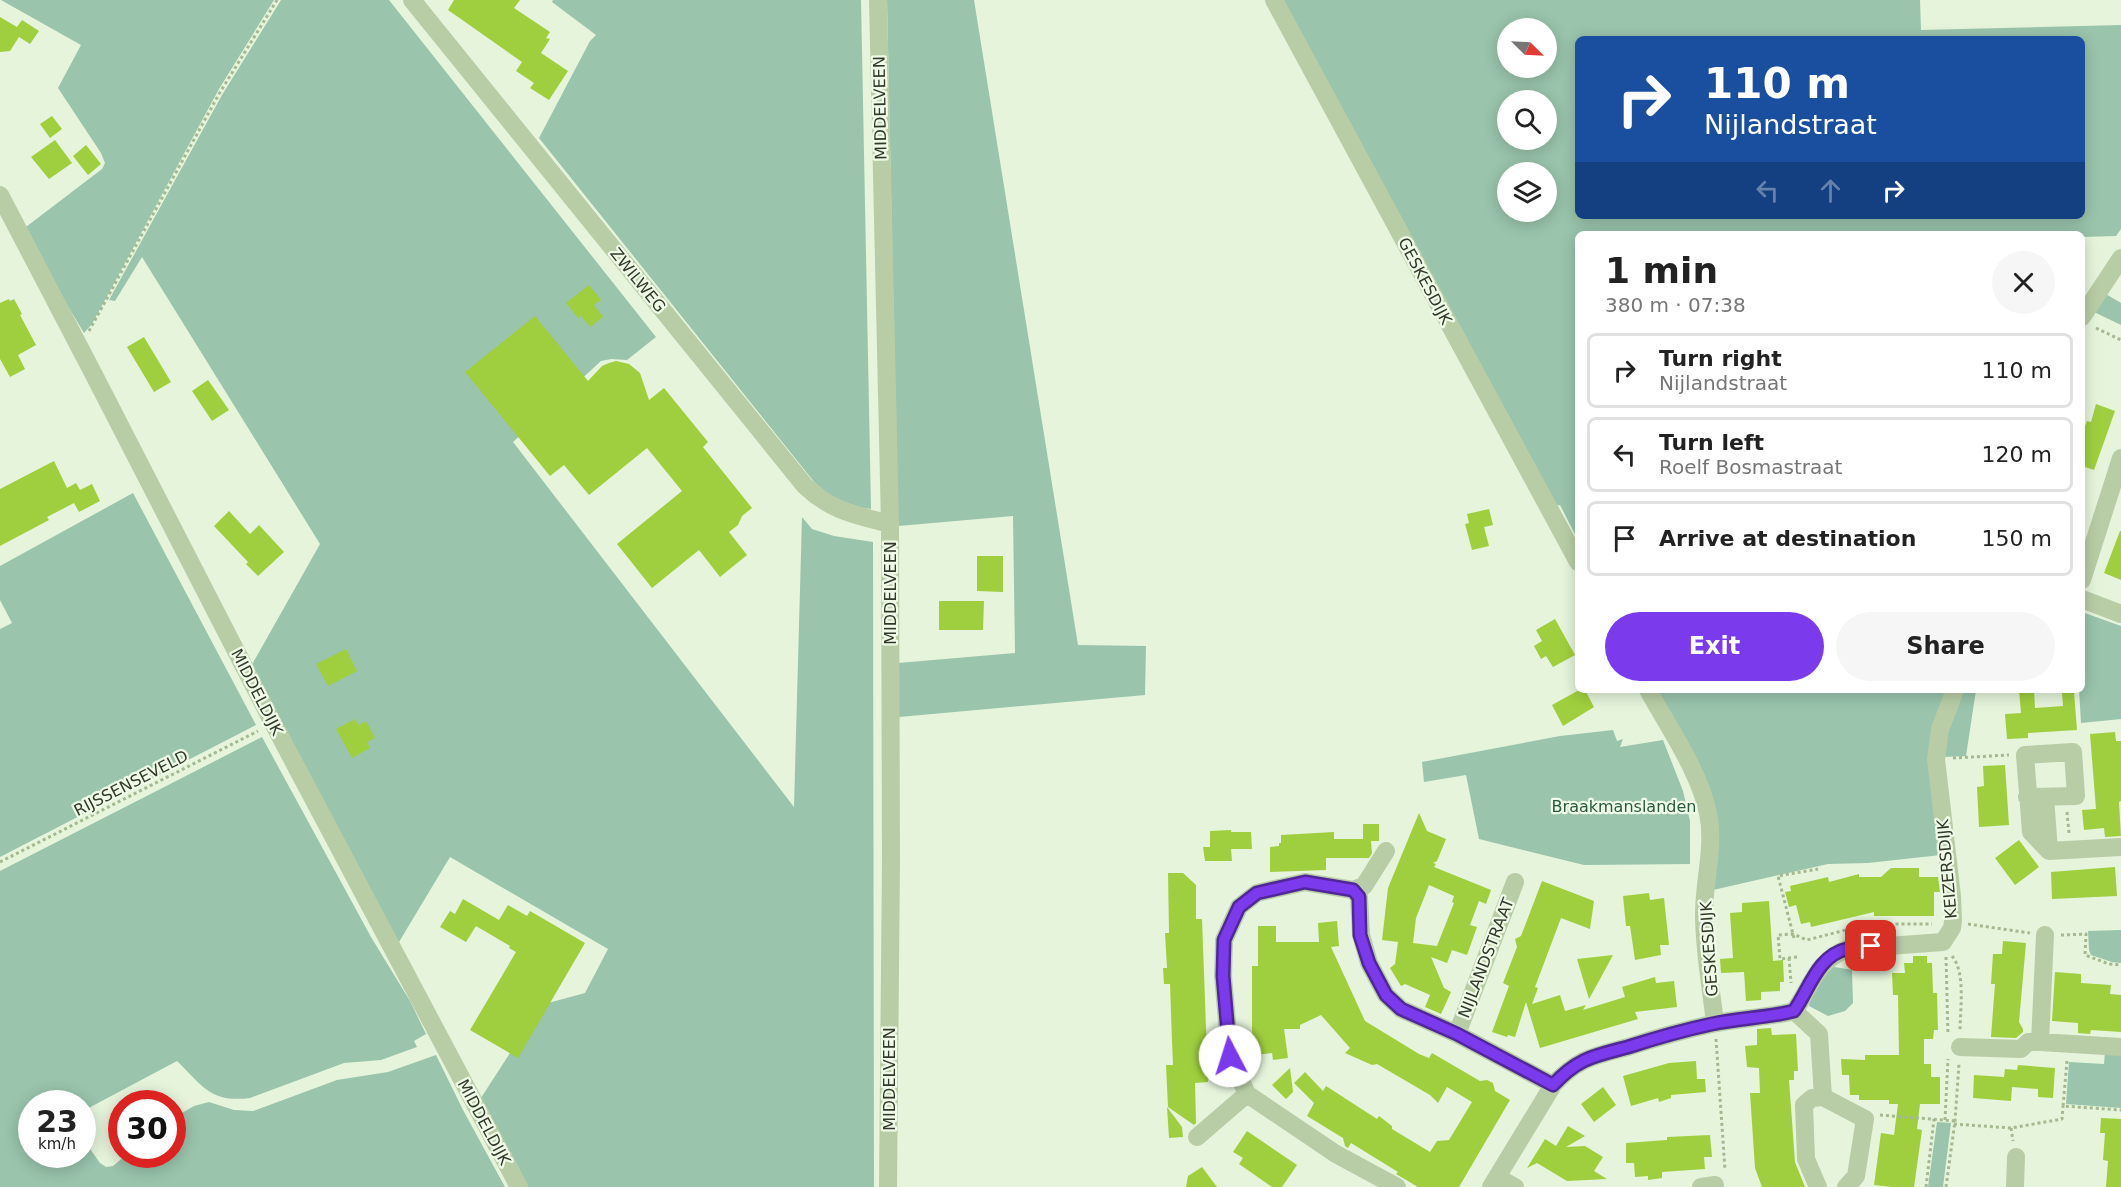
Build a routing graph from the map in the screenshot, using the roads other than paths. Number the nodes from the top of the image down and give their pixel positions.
1 (412, 0) edge
2 (878, 0) edge
3 (1274, 0) edge
4 (0, 195) edge
5 (2121, 258) edge
6 (2085, 312) edge
7 (2121, 458) edge
8 (890, 524) junction
9 (1575, 556) edge
10 (2085, 571) edge
11 (2085, 600) edge
12 (2121, 614) edge
13 (1650, 693) edge
14 (1954, 693) edge
15 (2036, 797) junction
16 (2121, 847) edge
17 (1386, 851) dead end
18 (1515, 882) dead end
19 (1353, 890) junction
20 (2045, 935) road end
21 (1794, 1011) junction
22 (1715, 1023) junction
23 (1457, 1034) junction
24 (2040, 1042) junction
25 (1960, 1047) road end
26 (2121, 1047) edge
27 (1553, 1085) junction
28 (1247, 1094) junction
29 (1823, 1097) junction
30 (1197, 1137) dead end
31 (2016, 1157) dead end
32 (1494, 1182) edge
33 (519, 1187) edge
34 (888, 1187) edge
35 (1397, 1187) edge
36 (1515, 1187) edge
37 (1818, 1187) edge
38 (1846, 1187) edge
39 (2015, 1187) edge

1 - 8 street, ZWILWEG
2 - 8 street, MIDDELVEEN
3 - 9 street, GESKESDIJK
4 - 33 street, MIDDELDIJK
5 - 6 street
7 - 10 street
8 - 34 street, MIDDELVEEN
11 - 12 street
13 - 22 street, GESKESDIJK
14 - 21 street, KEIZERSDIJK
15 - 15 street
15 - 16 street
17 - 19 street
18 - 23 street, NIJLANDSTRAAT
19 - 23 street, NIJLANDSTRAAT
19 - 28 street
20 - 24 street
21 - 22 street
21 - 29 street
22 - 27 street
23 - 27 street, NIJLANDSTRAAT
24 - 25 street
24 - 26 street
27 - 32 street
28 - 30 street
28 - 35 street
29 - 37 street
29 - 38 street
31 - 39 street
32 - 36 street

